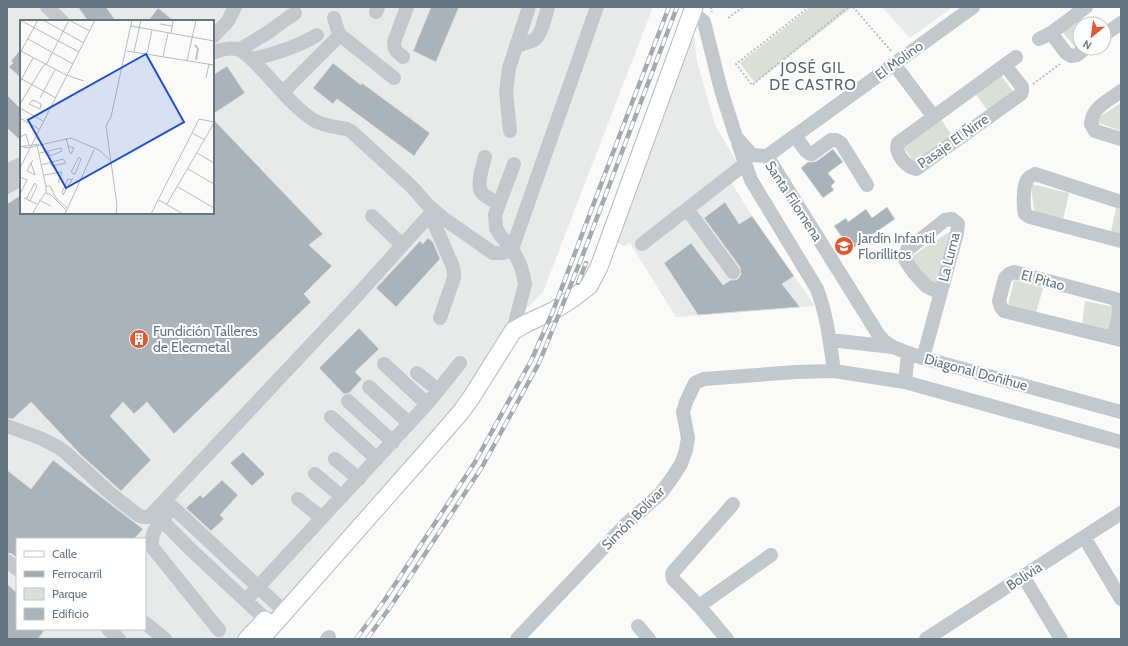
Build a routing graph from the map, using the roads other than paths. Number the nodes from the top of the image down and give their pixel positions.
1 (47, 7) edge
2 (235, 7) edge
3 (407, 7) edge
4 (529, 7) edge
5 (548, 7) edge
6 (597, 7) edge
7 (973, 7) edge
8 (1086, 7) edge
9 (693, 11) edge
10 (295, 13) dead end
11 (1073, 16) edge
12 (1072, 17) edge
13 (334, 18) dead end
14 (61, 20) edge
15 (1121, 23) edge
16 (1112, 29) edge
17 (317, 35) dead end
18 (340, 35) junction
19 (214, 36) edge
20 (516, 46) junction
21 (239, 50) junction
22 (214, 52) edge
23 (1072, 56) edge
24 (403, 57) dead end
25 (252, 59) junction
26 (897, 62) junction
27 (394, 78) dead end
28 (1121, 91) edge
29 (283, 92) junction
30 (934, 116) junction
31 (510, 131) dead end
32 (795, 136) junction
33 (736, 137) junction
34 (1121, 139) edge
35 (768, 156) junction
36 (485, 157) dead end
37 (20, 164) edge
38 (514, 164) dead end
39 (745, 164) junction
40 (7, 171) edge
41 (20, 180) edge
42 (867, 184) dead end
43 (7, 187) edge
44 (1121, 202) edge
45 (499, 204) junction
46 (687, 209) junction
47 (432, 212) junction
48 (372, 216) dead end
49 (1121, 241) edge
50 (642, 244) dead end
51 (402, 246) junction
52 (512, 249) junction
53 (733, 272) dead end
54 (940, 293) junction
55 (440, 318) dead end
56 (513, 331) junction
57 (1117, 339) edge
58 (830, 340) junction
59 (893, 347) junction
60 (908, 353) junction
61 (924, 358) junction
62 (460, 363) dead end
63 (384, 364) dead end
64 (829, 371) junction
65 (417, 373) dead end
66 (905, 382) junction
67 (368, 387) dead end
68 (438, 390) junction
69 (348, 400) dead end
70 (427, 404) junction
71 (1121, 412) edge
72 (331, 417) dead end
73 (409, 423) junction
74 (7, 426) edge
75 (393, 442) junction
76 (1121, 442) edge
77 (335, 459) dead end
78 (377, 459) junction
79 (315, 474) dead end
80 (359, 479) junction
81 (342, 497) junction
82 (298, 499) dead end
83 (169, 504) junction
84 (733, 504) dead end
85 (1121, 513) edge
86 (158, 516) junction
87 (322, 518) junction
88 (1084, 537) junction
89 (771, 555) dead end
90 (7, 561) edge
91 (16, 568) edge
92 (1023, 576) junction
93 (258, 587) junction
94 (1120, 596) edge
95 (246, 600) junction
96 (699, 606) junction
97 (282, 608) junction
98 (146, 623) edge
99 (269, 623) junction
100 (109, 630) edge
101 (219, 630) dead end
102 (119, 639) edge
103 (165, 639) edge
104 (247, 639) edge
105 (261, 639) edge
106 (517, 639) edge
107 (727, 639) edge
108 (926, 639) edge
109 (1061, 639) edge

1 - 14 street
2 - 19 street
3 - 24 street
4 - 20 street
5 - 20 street
6 - 52 street
7 - 26 street, El Molino
8 - 11 street
9 - 33 street, Santa Filomena
9 - 56 main road
10 - 21 street
12 - 23 street
13 - 18 street
15 - 16 street
17 - 25 street
18 - 27 street
18 - 29 street
20 - 31 street
21 - 22 street
21 - 25 street
25 - 29 street
26 - 30 street
26 - 32 street, El Molino
28 - 34 street
29 - 47 street
30 - 30 street, Pasaje El Ñirre
32 - 35 street, El Molino
32 - 42 street
33 - 35 street, Santa Filomena
33 - 39 street
35 - 59 street, Santa Filomena
36 - 45 street
37 - 40 street
38 - 45 street
39 - 46 street
39 - 58 street
41 - 43 street
44 - 49 street
45 - 52 street
46 - 50 street
46 - 53 street
47 - 51 street
47 - 52 street
47 - 55 street
48 - 51 street
51 - 83 street
52 - 56 street
54 - 54 street, La Luma
54 - 61 street, La Luma
56 - 97 main road
57 - 57 street, El Pitao
58 - 59 street, Diagonal Doñihue
58 - 64 street
59 - 60 street, Diagonal Doñihue
60 - 61 street, Diagonal Doñihue
60 - 66 street
61 - 71 street, Diagonal Doñihue
62 - 68 street
63 - 70 street
64 - 66 street
64 - 106 street, Simón Bolívar
65 - 68 street
66 - 76 street
67 - 73 street
68 - 70 street
69 - 75 street
70 - 73 street
72 - 78 street
73 - 75 street
74 - 86 street
75 - 78 street
77 - 80 street
78 - 80 street
79 - 81 street
80 - 81 street
81 - 87 street
82 - 87 street
83 - 86 street
83 - 93 street
84 - 96 street
85 - 88 street, Bolivia
86 - 95 street
86 - 101 street
87 - 93 street
88 - 92 street, Bolivia
88 - 94 street
89 - 96 street
90 - 91 street
92 - 108 street, Bolivia
92 - 109 street
93 - 95 street
93 - 97 street
95 - 99 street
96 - 107 street
97 - 99 main road
98 - 103 street
99 - 104 main road
99 - 105 main road
100 - 102 street

